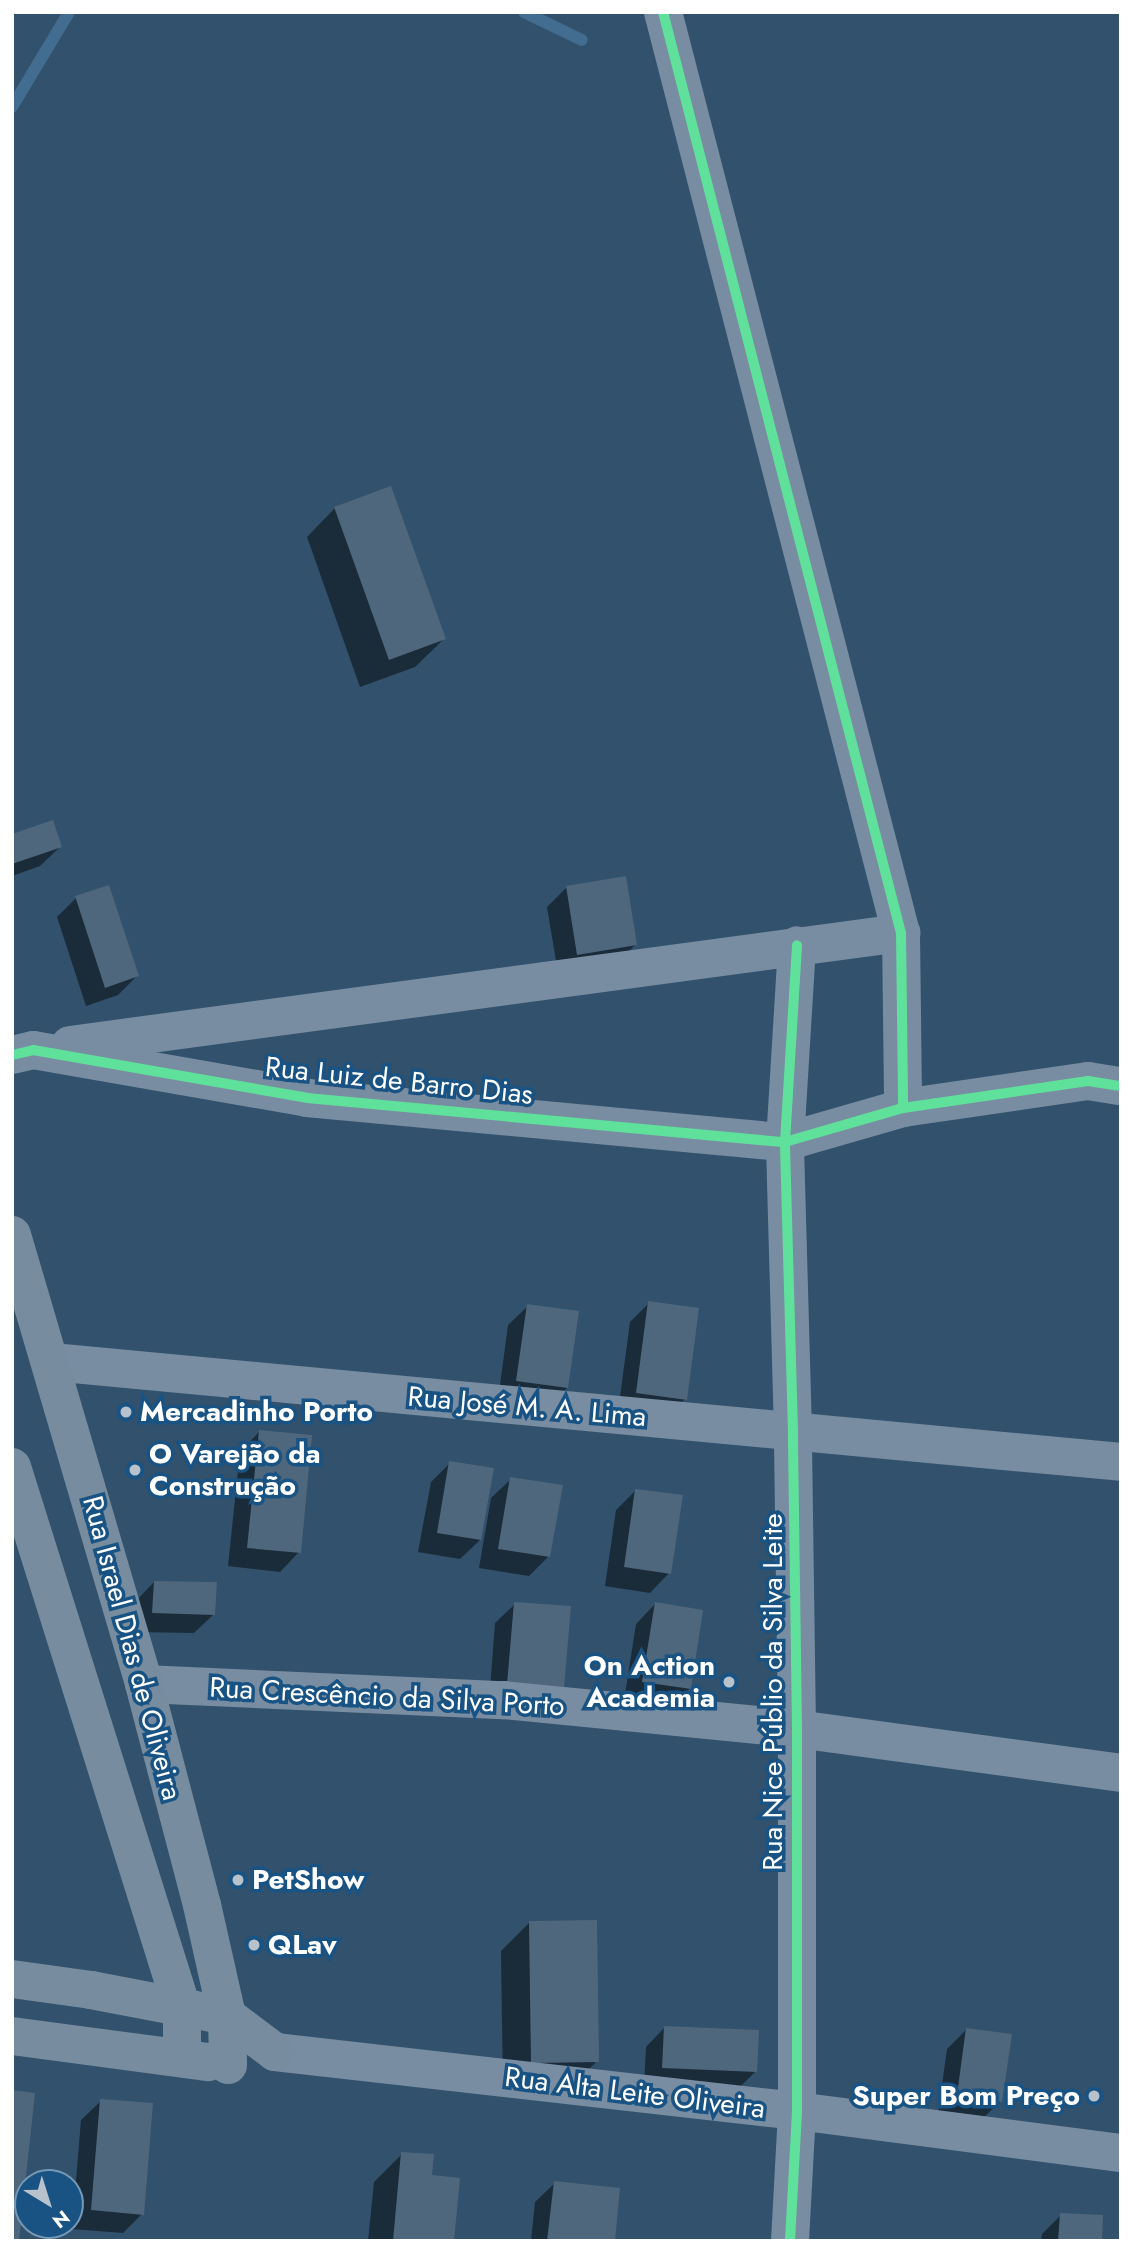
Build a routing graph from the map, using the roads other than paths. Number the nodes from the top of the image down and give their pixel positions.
1 (663, 12) edge
2 (901, 933) junction
3 (797, 945) junction
4 (23, 1053) edge
5 (1121, 1086) edge
6 (903, 1108) junction
7 (785, 1142) junction
8 (12, 1235) edge
9 (52, 1362) junction
10 (793, 1432) junction
11 (1121, 1462) edge
12 (12, 1467) edge
13 (144, 1684) junction
14 (797, 1728) junction
15 (1121, 1773) edge
16 (12, 1979) edge
17 (182, 2008) junction
18 (227, 2016) junction
19 (12, 2036) edge
20 (275, 2052) junction
21 (182, 2057) junction
22 (228, 2065) junction
23 (797, 2111) junction
24 (1121, 2152) edge
25 (790, 2241) edge

1 - 2 street
2 - 3 street
2 - 6 street
3 - 4 street
3 - 7 street, Rua Nice Públio da Silva Leite
4 - 7 street, Rua Luiz de Barro Dias
5 - 6 street
6 - 7 street
7 - 10 street, Rua Nice Públio da Silva Leite
8 - 9 main road, Rua Israel Dias de Oliveira
9 - 10 street, Rua José M. A. Lima
9 - 13 main road, Rua Israel Dias de Oliveira
10 - 11 street, Rua José M. A. Lima
10 - 14 street, Rua Nice Públio da Silva Leite
12 - 17 main road, Rua Israel Dias de Oliveira
13 - 14 street, Rua Crescêncio da Silva Porto
13 - 18 main road, Rua Israel Dias de Oliveira
14 - 15 street, Rua Crescêncio da Silva Porto
14 - 23 street, Rua Nice Públio da Silva Leite
16 - 17 main road
17 - 18 main road
17 - 21 main road, Rua Israel Dias de Oliveira
18 - 20 main road
18 - 22 main road, Rua Israel Dias de Oliveira
19 - 21 main road, Rua Alta Leite Oliveira
20 - 22 main road, Rua Alta Leite Oliveira
20 - 23 street, Rua Alta Leite Oliveira
21 - 22 main road, Rua Alta Leite Oliveira
23 - 24 street, Rua Alta Leite Oliveira
23 - 25 street, Rua Nice Públio da Silva Leite

